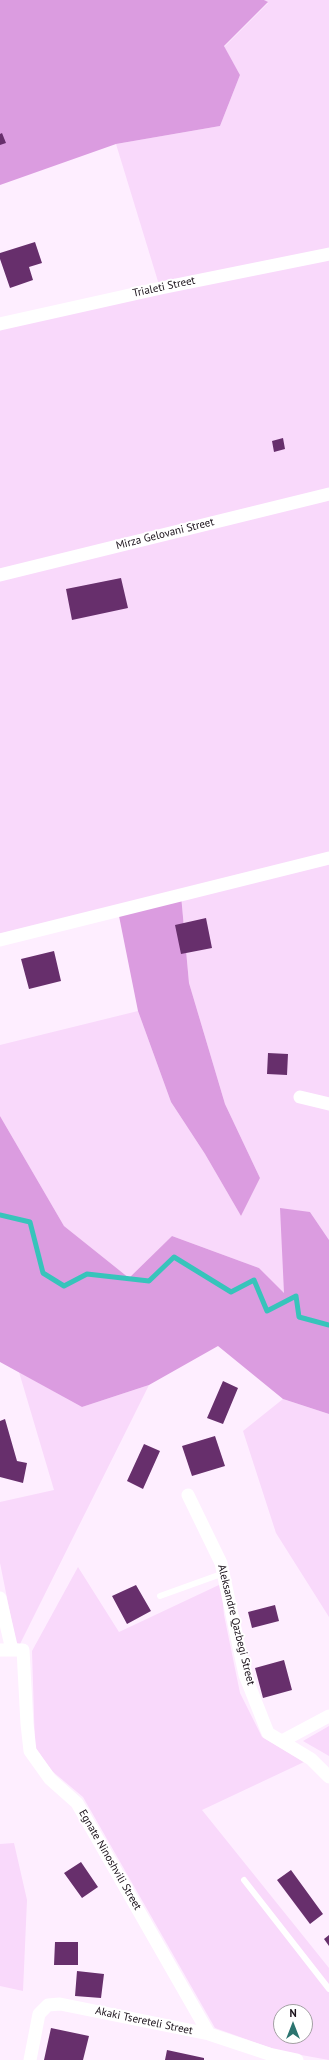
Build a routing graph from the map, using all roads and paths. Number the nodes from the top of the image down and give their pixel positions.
1 (329, 254) edge
2 (0, 324) edge
3 (329, 494) edge
4 (0, 575) edge
5 (329, 858) edge
6 (0, 940) edge
7 (300, 1097) dead end
8 (329, 1104) edge
9 (188, 1495) dead end
10 (224, 1573) junction
11 (160, 1596) dead end
12 (0, 1598) edge
13 (6, 1650) edge
14 (329, 1716) edge
15 (282, 1741) junction
16 (329, 1776) edge
17 (244, 1880) dead end
18 (329, 1989) edge
19 (209, 2034) junction
20 (30, 2060) edge
21 (297, 2060) edge

1 - 2 street, Trialeti Street
3 - 4 street, Mirza Gelovani Street
5 - 6 street
7 - 8 street
9 - 10 street, Aleksandre Qazbegi Street
10 - 11 lane
10 - 15 street, Aleksandre Qazbegi Street
12 - 13 street, Egnate Ninoshvili Street
13 - 19 street, Egnate Ninoshvili Street
14 - 15 street
15 - 16 street, Aleksandre Qazbegi Street
17 - 18 lane
19 - 20 street, Akaki Tsereteli Street
19 - 21 street, Akaki Tsereteli Street

